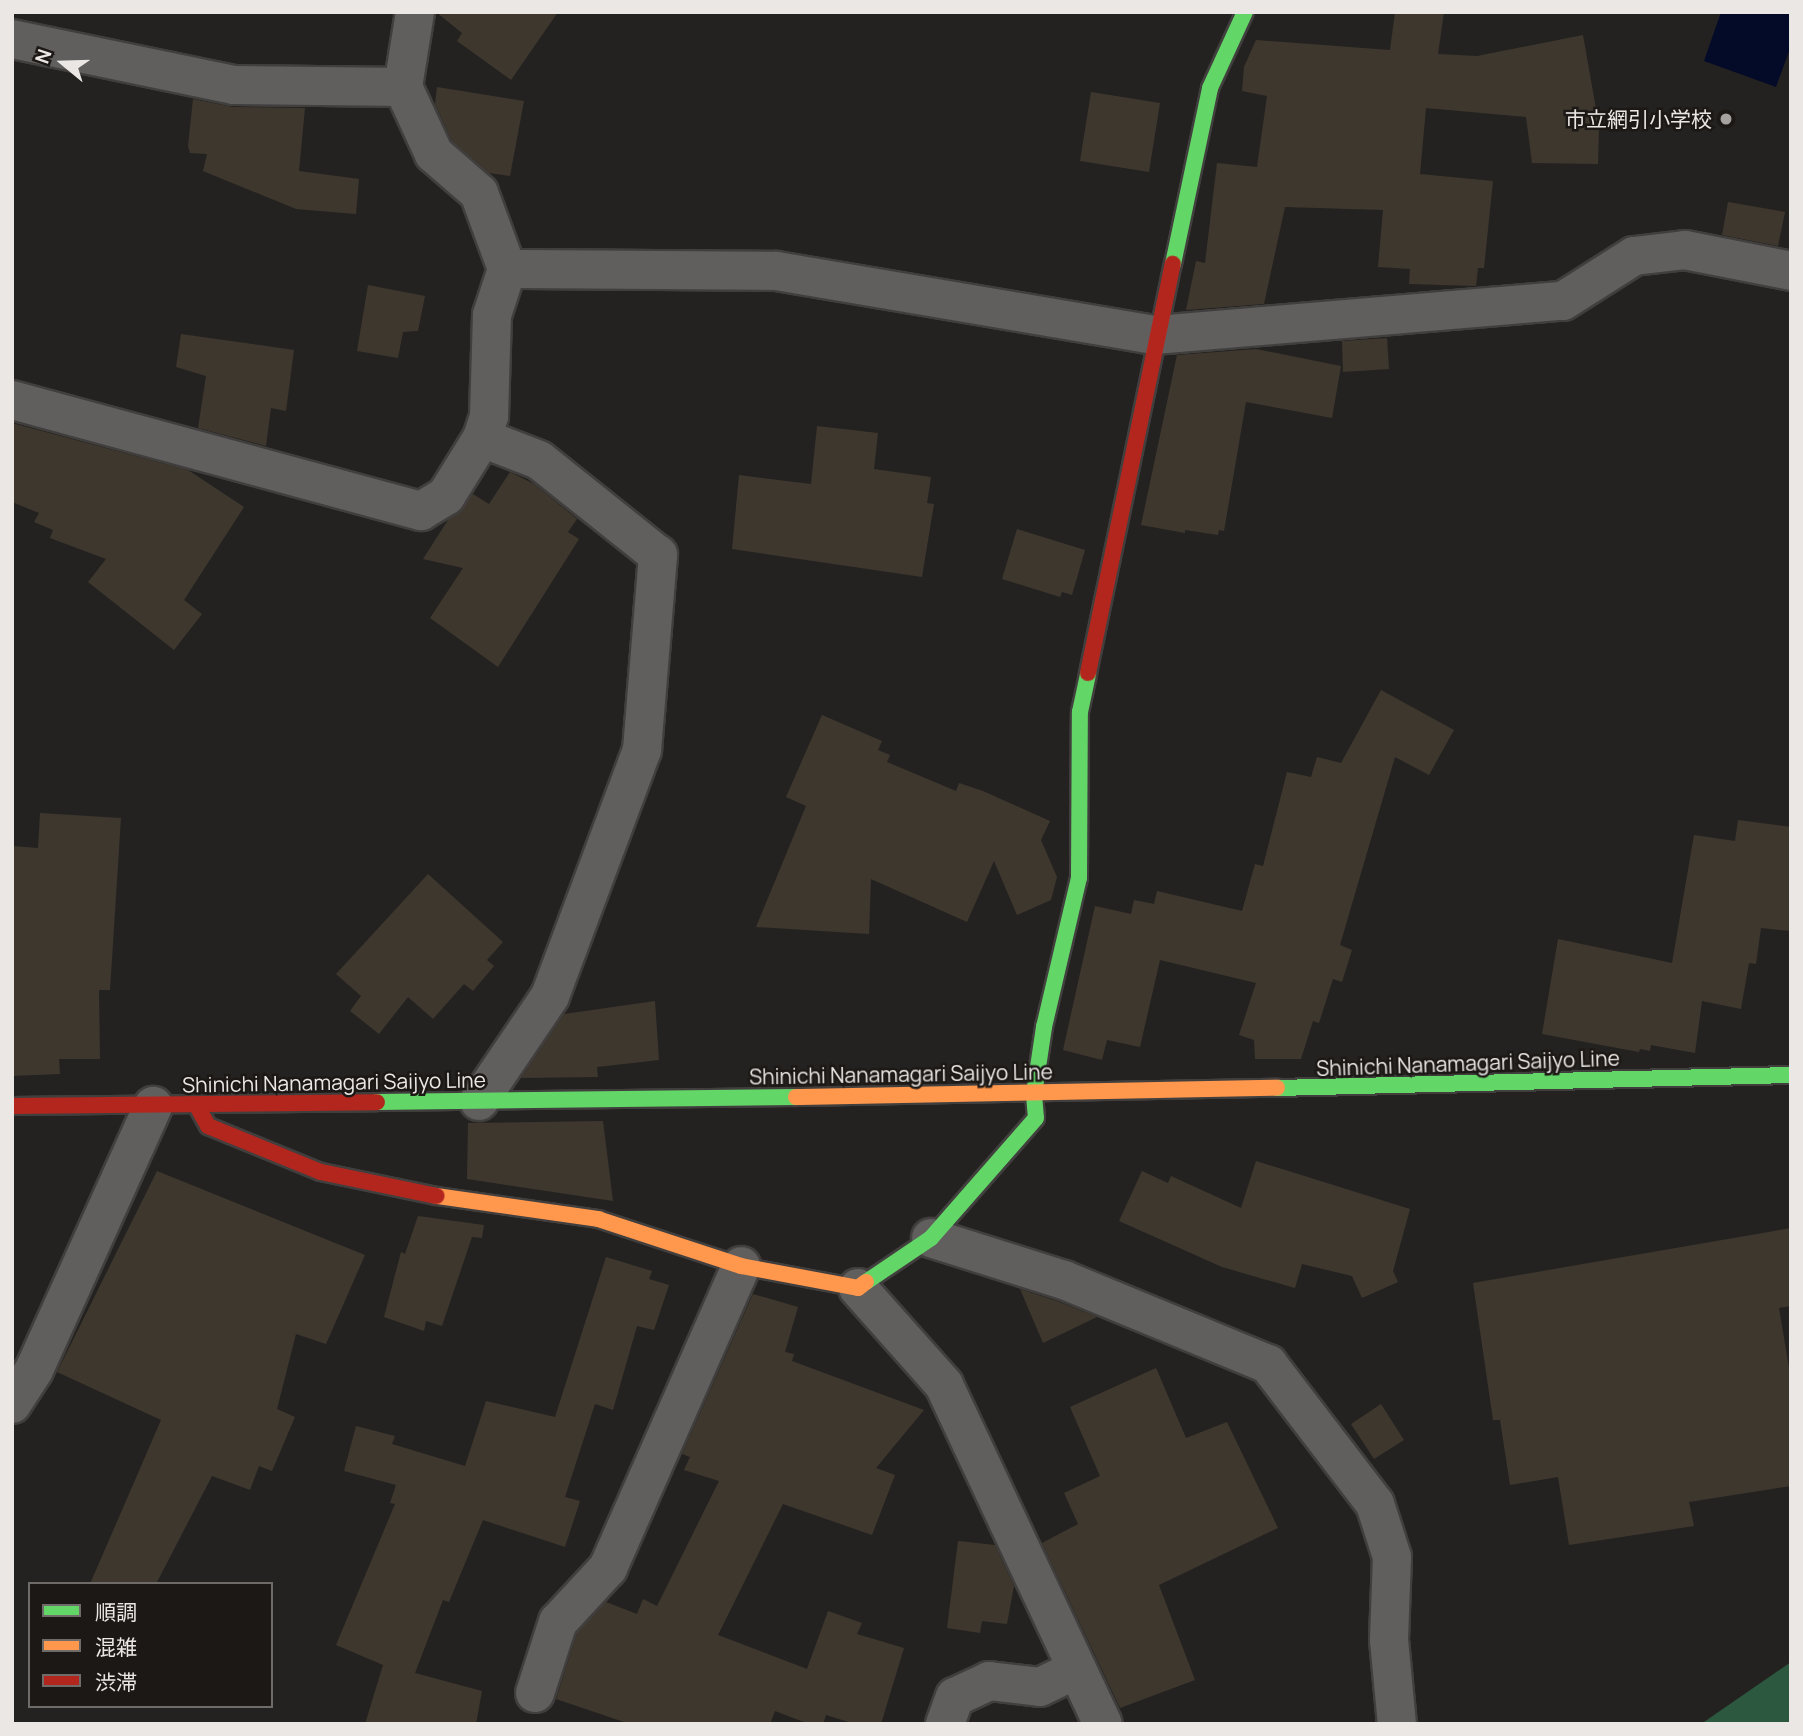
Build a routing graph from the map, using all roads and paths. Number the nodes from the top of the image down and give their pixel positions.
1 (415, 12) edge
2 (1245, 12) edge
3 (12, 39) edge
4 (403, 87) junction
5 (508, 269) junction
6 (1791, 271) edge
7 (1155, 335) junction
8 (12, 400) edge
9 (482, 438) junction
10 (1791, 1075) edge
11 (1034, 1094) junction
12 (479, 1101) junction
13 (12, 1106) edge
14 (153, 1106) junction
15 (197, 1106) junction
16 (931, 1238) junction
17 (741, 1266) junction
18 (858, 1288) junction
19 (12, 1404) edge
20 (1077, 1669) junction
21 (536, 1693) dead end
22 (945, 1724) edge
23 (1102, 1724) edge
24 (1397, 1724) edge

1 - 4 street
2 - 7 street
3 - 4 street
4 - 5 street
5 - 7 street
5 - 9 street
6 - 7 street
7 - 11 street
8 - 9 street
9 - 12 street
10 - 11 street, Shinichi Nanamagari Saijyo Line
11 - 12 street, Shinichi Nanamagari Saijyo Line
11 - 16 street
12 - 15 street, Shinichi Nanamagari Saijyo Line
13 - 14 street, Shinichi Nanamagari Saijyo Line
14 - 15 street, Shinichi Nanamagari Saijyo Line
14 - 19 street
15 - 17 street
16 - 18 street
16 - 24 street
17 - 18 street
17 - 21 street
18 - 20 street
20 - 22 street
20 - 23 street

